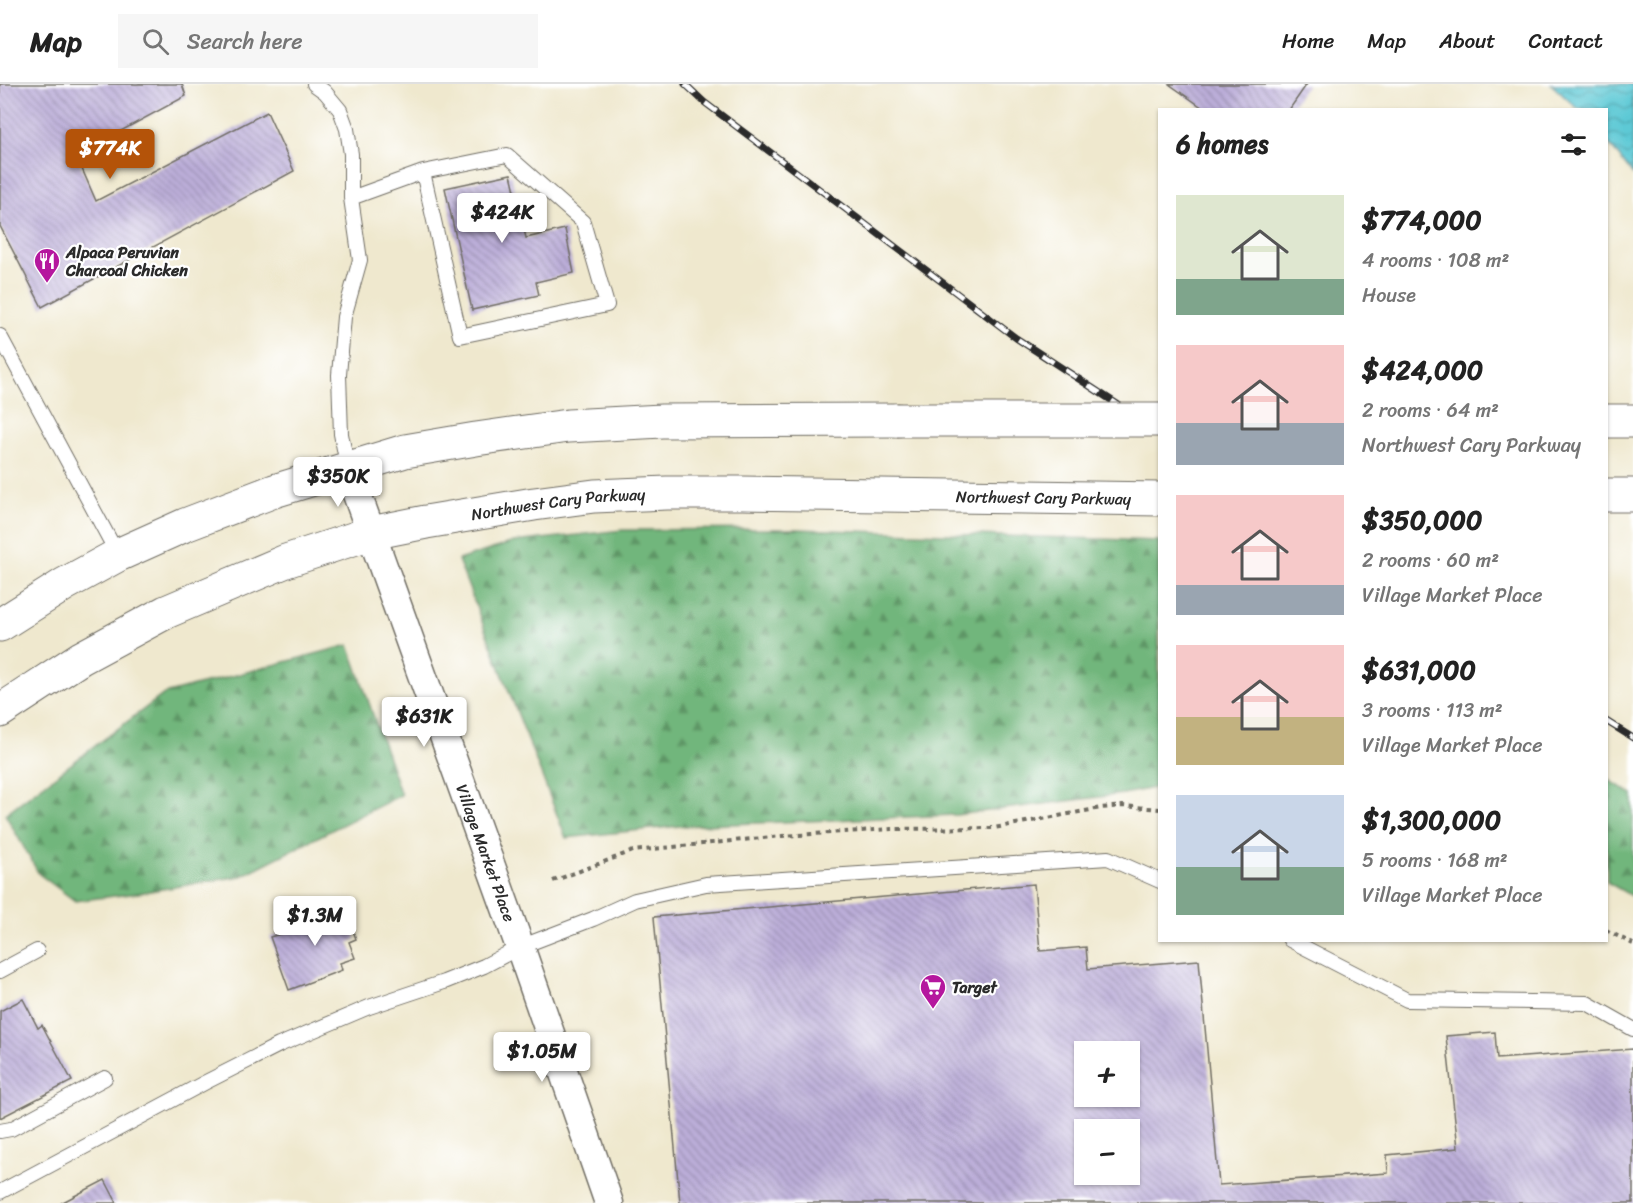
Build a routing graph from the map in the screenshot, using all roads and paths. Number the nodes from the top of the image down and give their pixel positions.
1 (314, 84) edge
2 (423, 172) junction
3 (351, 198) junction
4 (0, 336) edge
5 (1158, 420) edge
6 (1608, 421) edge
7 (1633, 421) edge
8 (348, 469) junction
9 (1608, 495) edge
10 (1633, 495) edge
11 (1158, 499) edge
12 (371, 532) junction
13 (118, 555) junction
14 (0, 625) edge
15 (0, 711) edge
16 (1158, 809) edge
17 (1158, 880) edge
18 (553, 881) dead end
19 (1608, 931) edge
20 (1294, 942) edge
21 (1633, 944) edge
22 (520, 948) junction
23 (37, 951) dead end
24 (0, 971) edge
25 (1633, 1029) edge
26 (105, 1078) dead end
27 (0, 1131) edge
28 (0, 1192) edge
29 (609, 1203) edge

1 - 3 lane
2 - 2 lane
2 - 3 lane
3 - 8 lane
4 - 13 lane
5 - 8 main road, bridge
6 - 7 main road
8 - 12 street, Village Market Place
8 - 13 main road
9 - 10 main road
11 - 12 main road, Northwest Cary Parkway
12 - 15 main road, Northwest Cary Parkway
12 - 22 street, Village Market Place
13 - 14 main road
16 - 18 path
17 - 22 lane
19 - 21 path
20 - 25 lane
22 - 28 lane
22 - 29 street, Village Market Place
23 - 24 lane
26 - 27 lane

